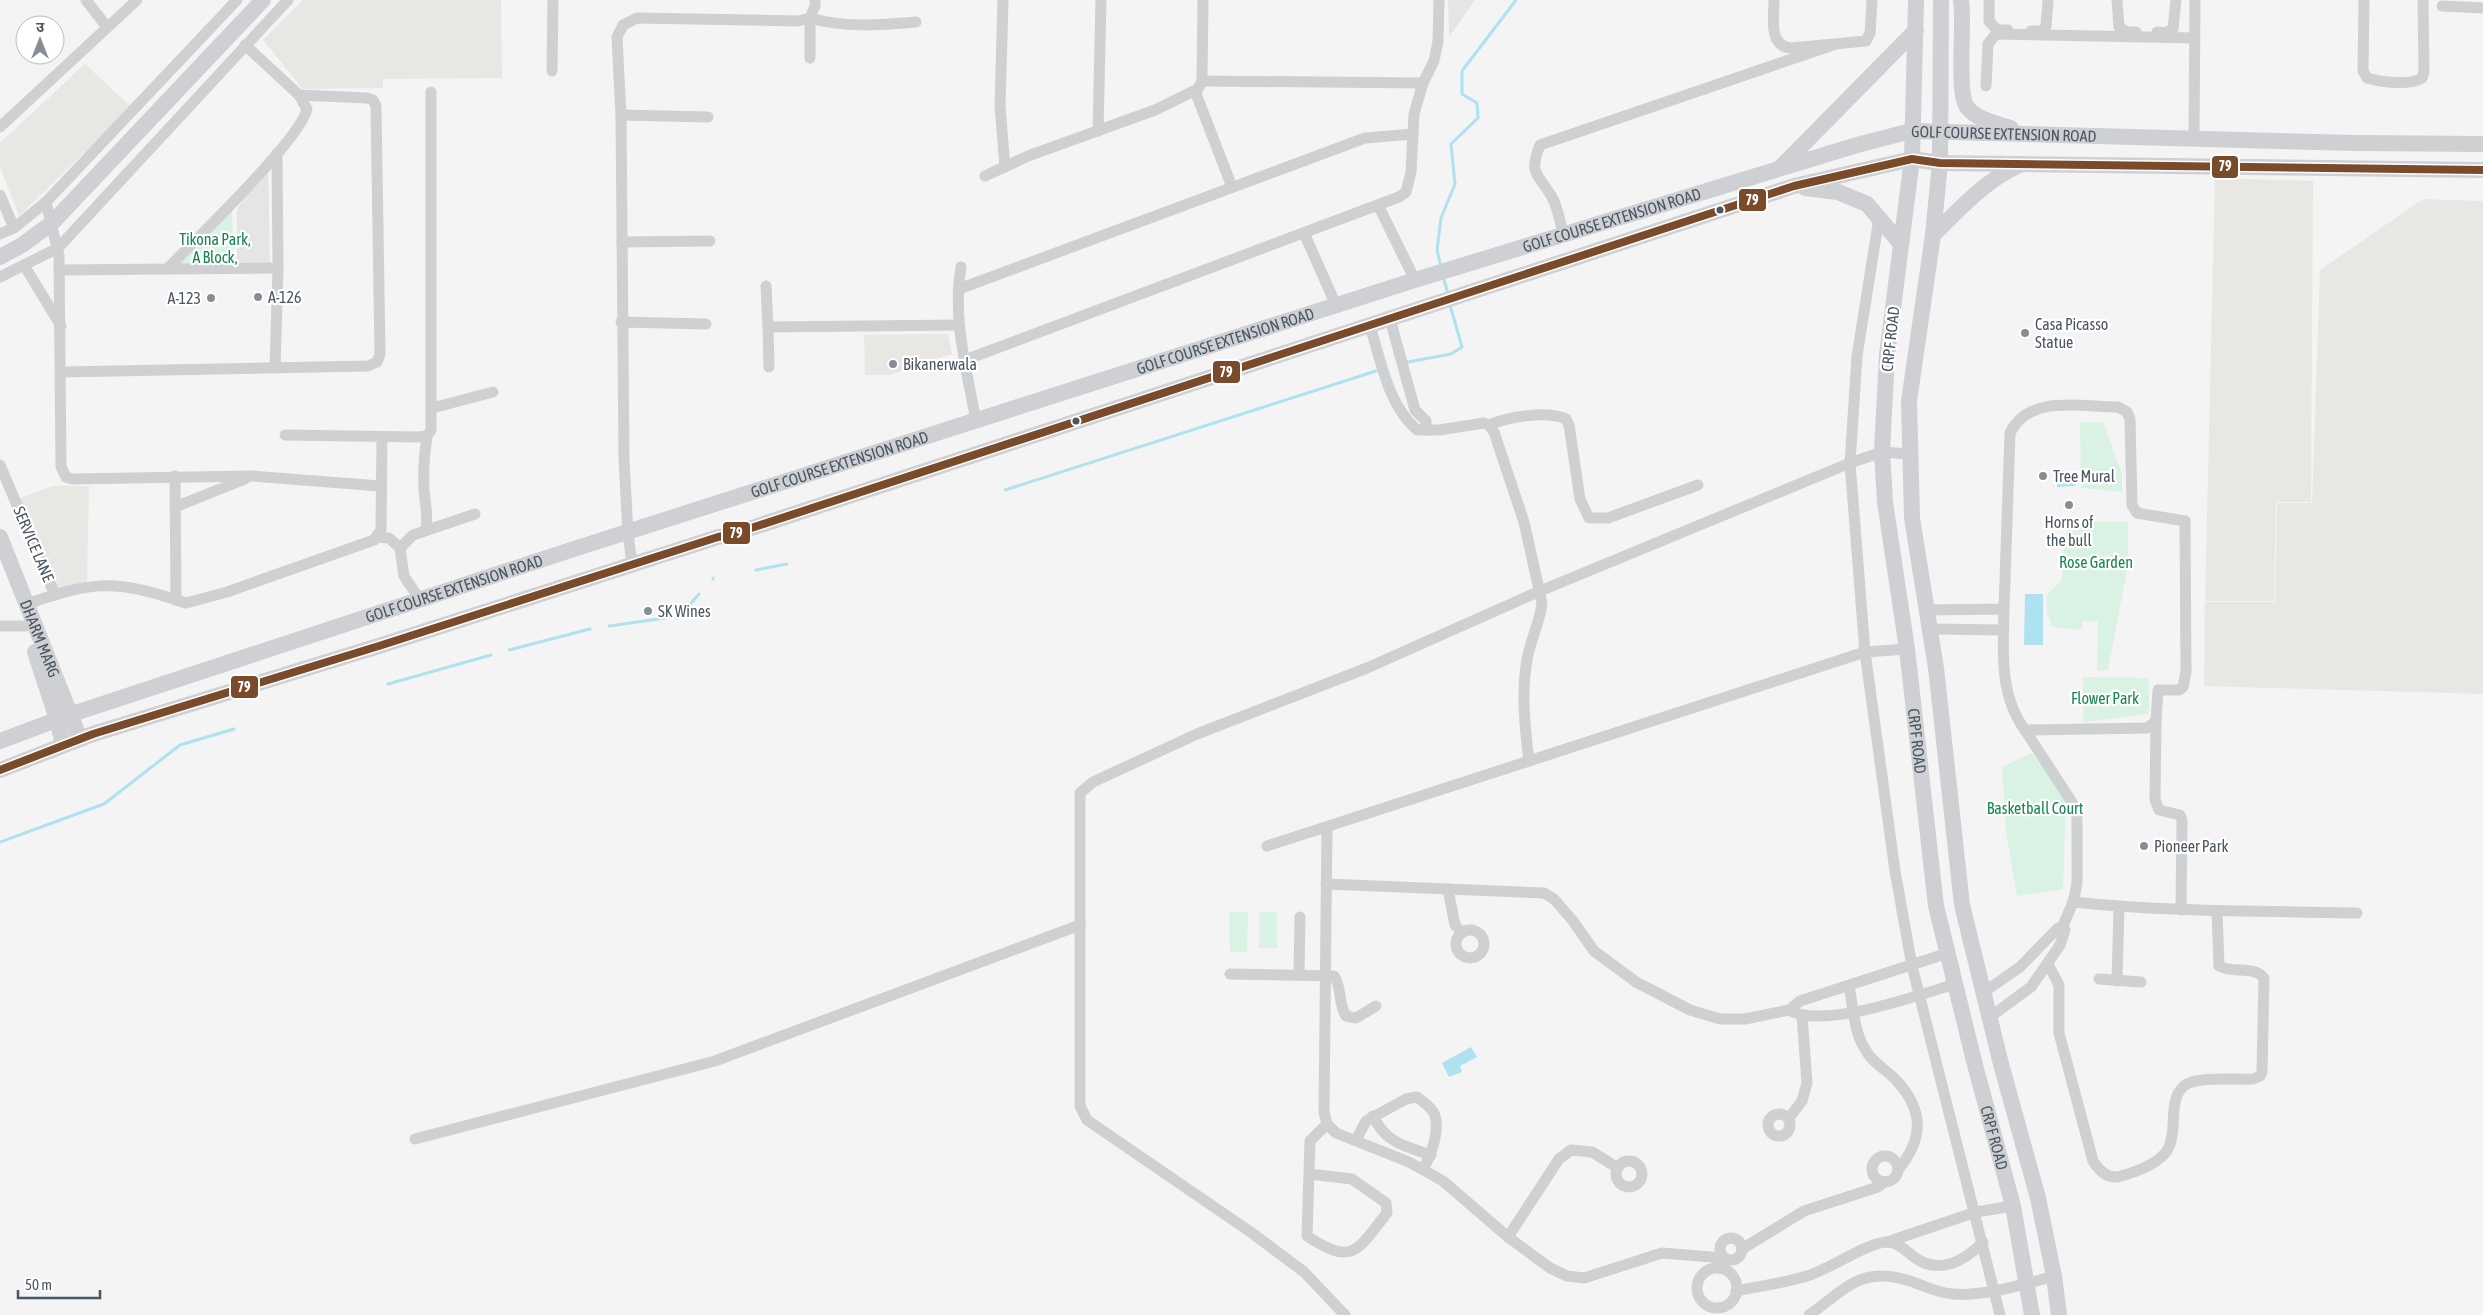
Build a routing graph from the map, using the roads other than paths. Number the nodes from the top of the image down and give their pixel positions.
1 (86, 0) edge
2 (137, 0) edge
3 (237, 0) edge
4 (263, 0) edge
5 (288, 0) edge
6 (553, 0) edge
7 (815, 0) edge
8 (1003, 0) edge
9 (1101, 0) edge
10 (1203, 0) edge
11 (1439, 0) edge
12 (1774, 0) edge
13 (1872, 0) edge
14 (1916, 0) edge
15 (1941, 0) edge
16 (1961, 0) edge
17 (1989, 0) edge
18 (2048, 0) edge
19 (2117, 0) edge
20 (2176, 0) edge
21 (2195, 0) edge
22 (2364, 0) edge
23 (2423, 0) edge
24 (2442, 6) dead end
25 (2483, 8) edge
26 (810, 18) junction
27 (916, 22) dead end
28 (108, 27) junction
29 (1916, 30) junction
30 (2194, 38) junction
31 (245, 45) junction
32 (1833, 45) junction
33 (810, 58) dead end
34 (552, 71) dead end
35 (1202, 81) junction
36 (1422, 82) junction
37 (1986, 86) dead end
38 (1195, 91) junction
39 (432, 92) dead end
40 (299, 96) junction
41 (621, 115) junction
42 (708, 117) dead end
43 (0, 127) edge
44 (1098, 131) junction
45 (1911, 131) junction
46 (1940, 133) junction
47 (1413, 134) junction
48 (2018, 134) junction
49 (2194, 138) junction
50 (2483, 144) edge
51 (277, 153) junction
52 (92, 155) junction
53 (1912, 159) junction
54 (1940, 163) junction
55 (2024, 164) junction
56 (1005, 167) junction
57 (103, 169) junction
58 (1778, 169) junction
59 (2483, 170) edge
60 (985, 176) dead end
61 (1794, 186) junction
62 (1232, 187) junction
63 (0, 195) edge
64 (46, 202) junction
65 (1378, 205) junction
66 (1879, 218) junction
67 (1614, 219) junction
68 (52, 223) junction
69 (14, 228) junction
70 (1304, 233) junction
71 (0, 234) edge
72 (1564, 235) junction
73 (1933, 235) junction
74 (710, 241) dead end
75 (622, 242) junction
76 (1623, 242) junction
77 (1901, 244) junction
78 (58, 248) junction
79 (0, 257) edge
80 (24, 265) junction
81 (961, 267) dead end
82 (278, 268) junction
83 (167, 269) junction
84 (59, 270) junction
85 (0, 277) edge
86 (1415, 280) junction
87 (766, 286) dead end
88 (959, 289) junction
89 (1336, 305) junction
90 (1390, 319) junction
91 (621, 322) junction
92 (706, 324) dead end
93 (959, 325) junction
94 (61, 326) junction
95 (1370, 326) junction
96 (768, 327) junction
97 (965, 360) junction
98 (769, 367) dead end
99 (275, 368) junction
100 (62, 372) junction
101 (493, 392) dead end
102 (432, 408) junction
103 (976, 421) junction
104 (1489, 425) junction
105 (1426, 430) junction
106 (285, 434) dead end
107 (427, 436) junction
108 (382, 437) junction
109 (1882, 452) junction
110 (1908, 454) junction
111 (1850, 463) junction
112 (0, 466) edge
113 (174, 476) junction
114 (251, 476) junction
115 (1698, 485) dead end
116 (380, 486) junction
117 (175, 507) junction
118 (475, 514) dead end
119 (426, 530) junction
120 (628, 533) junction
121 (378, 536) junction
122 (0, 537) edge
123 (400, 548) junction
124 (632, 564) junction
125 (0, 566) edge
126 (1540, 591) junction
127 (55, 595) junction
128 (176, 600) junction
129 (420, 600) junction
130 (28, 604) junction
131 (2004, 608) junction
132 (1927, 610) junction
133 (0, 615) edge
134 (2, 626) edge
135 (24, 626) junction
136 (1930, 629) junction
137 (2004, 630) junction
138 (1906, 649) junction
139 (1865, 652) junction
140 (64, 716) junction
141 (2156, 721) junction
142 (2025, 730) junction
143 (80, 739) junction
144 (0, 741) edge
145 (63, 746) junction
146 (1529, 761) junction
147 (0, 770) edge
148 (1327, 827) junction
149 (1267, 846) dead end
150 (1326, 884) junction
151 (1448, 889) junction
152 (2073, 902) junction
153 (2119, 907) junction
154 (2181, 910) junction
155 (2217, 911) junction
156 (2357, 913) dead end
157 (1300, 917) dead end
158 (1080, 925) junction
159 (2062, 928) junction
160 (1462, 933) dead end
161 (1948, 953) junction
162 (2048, 964) junction
163 (1912, 966) junction
164 (2014, 972) junction
165 (1230, 974) dead end
166 (1299, 974) junction
167 (1325, 975) junction
168 (2099, 979) dead end
169 (2117, 980) junction
170 (2141, 982) dead end
171 (1955, 984) junction
172 (1849, 986) junction
173 (2026, 990) junction
174 (1984, 992) junction
175 (1918, 995) junction
176 (1376, 1006) dead end
177 (1789, 1010) junction
178 (1854, 1012) junction
179 (1802, 1015) junction
180 (1990, 1017) junction
181 (1373, 1116) junction
182 (1789, 1118) dead end
183 (1327, 1124) junction
184 (415, 1139) dead end
185 (1356, 1140) junction
186 (1431, 1155) junction
187 (1618, 1168) dead end
188 (1422, 1169) junction
189 (1898, 1170) junction
190 (1309, 1174) junction
191 (1884, 1182) junction
192 (2034, 1184) junction
193 (2011, 1198) junction
194 (1976, 1212) junction
195 (1508, 1237) junction
196 (1887, 1242) junction
197 (1983, 1242) junction
198 (1742, 1249) junction
199 (1724, 1258) junction
200 (2054, 1276) junction
201 (2028, 1283) junction
202 (1995, 1289) junction
203 (1736, 1290) dead end
204 (1345, 1315) edge
205 (1809, 1315) edge
206 (2000, 1315) edge
207 (2032, 1315) edge
208 (2059, 1315) edge

1 - 28 street
2 - 28 street
3 - 52 street
4 - 57 main road
5 - 31 street
6 - 34 street
7 - 26 street
8 - 56 street
9 - 44 street
10 - 35 street
11 - 36 street
12 - 32 street
13 - 32 street
14 - 29 main road, CRPF ROAD
15 - 46 main road
16 - 48 main road
17 - 18 street
19 - 20 street
21 - 30 street
22 - 23 street
24 - 25 street
26 - 27 street
26 - 33 street
26 - 41 street
28 - 43 street
29 - 45 main road, CRPF ROAD
29 - 58 main road
30 - 37 street
30 - 49 street
31 - 40 street
31 - 78 street
32 - 72 street
35 - 36 street
35 - 38 street
36 - 47 street
38 - 44 street
38 - 62 street
39 - 102 street
40 - 51 street
40 - 99 street
41 - 42 street
41 - 75 street
44 - 56 street
45 - 46 main road, GOLF COURSE EXTENSION ROAD
45 - 53 main road, CRPF ROAD
45 - 58 main road, GOLF COURSE EXTENSION ROAD
46 - 48 main road, GOLF COURSE EXTENSION ROAD
46 - 54 main road
47 - 62 street
47 - 65 street
48 - 49 main road, GOLF COURSE EXTENSION ROAD
49 - 50 main road, GOLF COURSE EXTENSION ROAD
51 - 82 street
51 - 83 street
52 - 57 street
52 - 64 street
53 - 54 main road, GOLF COURSE EXTENSION ROAD
53 - 61 main road, GOLF COURSE EXTENSION ROAD
53 - 77 main road, CRPF ROAD
54 - 55 main road, GOLF COURSE EXTENSION ROAD
54 - 73 main road
55 - 59 main road, GOLF COURSE EXTENSION ROAD
55 - 73 main road
56 - 60 street
57 - 68 main road
58 - 67 main road, GOLF COURSE EXTENSION ROAD
61 - 66 main road
61 - 76 main road, GOLF COURSE EXTENSION ROAD
62 - 88 street
63 - 69 street
64 - 68 street
64 - 69 street
65 - 70 street
65 - 86 street
66 - 77 main road
66 - 111 street
67 - 72 main road, GOLF COURSE EXTENSION ROAD
67 - 76 main road
68 - 78 street
68 - 79 main road
69 - 71 street
70 - 89 street
70 - 97 street
72 - 86 main road, GOLF COURSE EXTENSION ROAD
73 - 110 main road
74 - 75 street
75 - 91 street
76 - 90 main road, GOLF COURSE EXTENSION ROAD
77 - 109 main road, CRPF ROAD
78 - 80 street
78 - 84 street
80 - 85 street
80 - 94 street
81 - 88 street
82 - 83 street
82 - 99 street
83 - 84 street
84 - 94 street
86 - 89 main road, GOLF COURSE EXTENSION ROAD
87 - 96 street
88 - 93 street
89 - 103 main road, GOLF COURSE EXTENSION ROAD
90 - 95 main road, GOLF COURSE EXTENSION ROAD
90 - 105 street
91 - 92 street
91 - 120 street
93 - 96 street
93 - 97 street
94 - 100 street
95 - 105 street
95 - 124 main road, GOLF COURSE EXTENSION ROAD
96 - 98 street
97 - 103 street
99 - 100 street
100 - 113 street
101 - 102 street
102 - 107 street
103 - 120 main road, GOLF COURSE EXTENSION ROAD
104 - 105 street
104 - 115 street
104 - 126 street
106 - 108 street
107 - 108 street
107 - 119 street
108 - 116 street
109 - 110 street
109 - 111 street
109 - 138 main road, CRPF ROAD
110 - 132 main road
111 - 126 street
111 - 139 street
112 - 127 street, SERVICE LANE
113 - 114 street
113 - 117 street
114 - 116 street
114 - 117 street
116 - 121 street
117 - 128 street
118 - 119 street
119 - 123 street
120 - 124 street
120 - 129 main road, GOLF COURSE EXTENSION ROAD
121 - 123 street
121 - 128 street
122 - 130 main road, DHARM MARG
123 - 129 street
124 - 143 main road, GOLF COURSE EXTENSION ROAD
125 - 135 main road, DHARM MARG
126 - 146 street
126 - 158 street
127 - 128 street
127 - 130 street
129 - 140 main road, GOLF COURSE EXTENSION ROAD
130 - 140 main road, DHARM MARG
131 - 132 street
131 - 137 street
131 - 141 street
132 - 136 main road
133 - 134 street
134 - 135 street
135 - 140 main road, DHARM MARG
136 - 137 street
136 - 174 main road
137 - 142 street
138 - 139 street
138 - 161 main road, CRPF ROAD
139 - 146 street
139 - 163 street
140 - 143 main road, DHARM MARG
140 - 144 main road, GOLF COURSE EXTENSION ROAD
140 - 145 main road, DHARM MARG
141 - 142 street
141 - 154 street
142 - 152 street
143 - 145 main road, GOLF COURSE EXTENSION ROAD
145 - 147 main road, GOLF COURSE EXTENSION ROAD
146 - 148 street
148 - 149 street
148 - 150 street
150 - 151 street
150 - 167 street
151 - 160 street
151 - 177 street
152 - 153 street
152 - 159 street
153 - 154 street
153 - 169 street
154 - 155 street
155 - 156 street
155 - 162 street
157 - 166 street
158 - 184 street
158 - 204 street
159 - 162 street
159 - 164 street
161 - 163 street
161 - 171 main road, CRPF ROAD
162 - 173 street
163 - 172 street
163 - 175 street
164 - 173 street
164 - 174 street
165 - 166 street
166 - 167 street
167 - 176 street
167 - 183 street
168 - 169 street
169 - 170 street
171 - 175 street
171 - 193 main road, CRPF ROAD
172 - 177 street
172 - 178 street
173 - 180 street
174 - 180 main road
175 - 178 street
175 - 194 street
177 - 179 street
178 - 179 street
178 - 189 street
179 - 182 street
180 - 192 main road
181 - 185 street
181 - 186 street
181 - 186 street
183 - 185 street
183 - 190 street
185 - 188 street
186 - 188 street
187 - 195 street
188 - 195 street
189 - 191 street
189 - 191 street
190 - 190 street
191 - 198 street
192 - 193 main road
192 - 200 main road
193 - 194 street
193 - 201 main road, CRPF ROAD
194 - 196 street
194 - 197 street
195 - 199 street
196 - 197 street
196 - 203 street
197 - 202 street
198 - 199 street
198 - 199 street
200 - 201 street
200 - 208 main road
201 - 202 street
201 - 207 main road, CRPF ROAD
202 - 205 street
202 - 206 street

